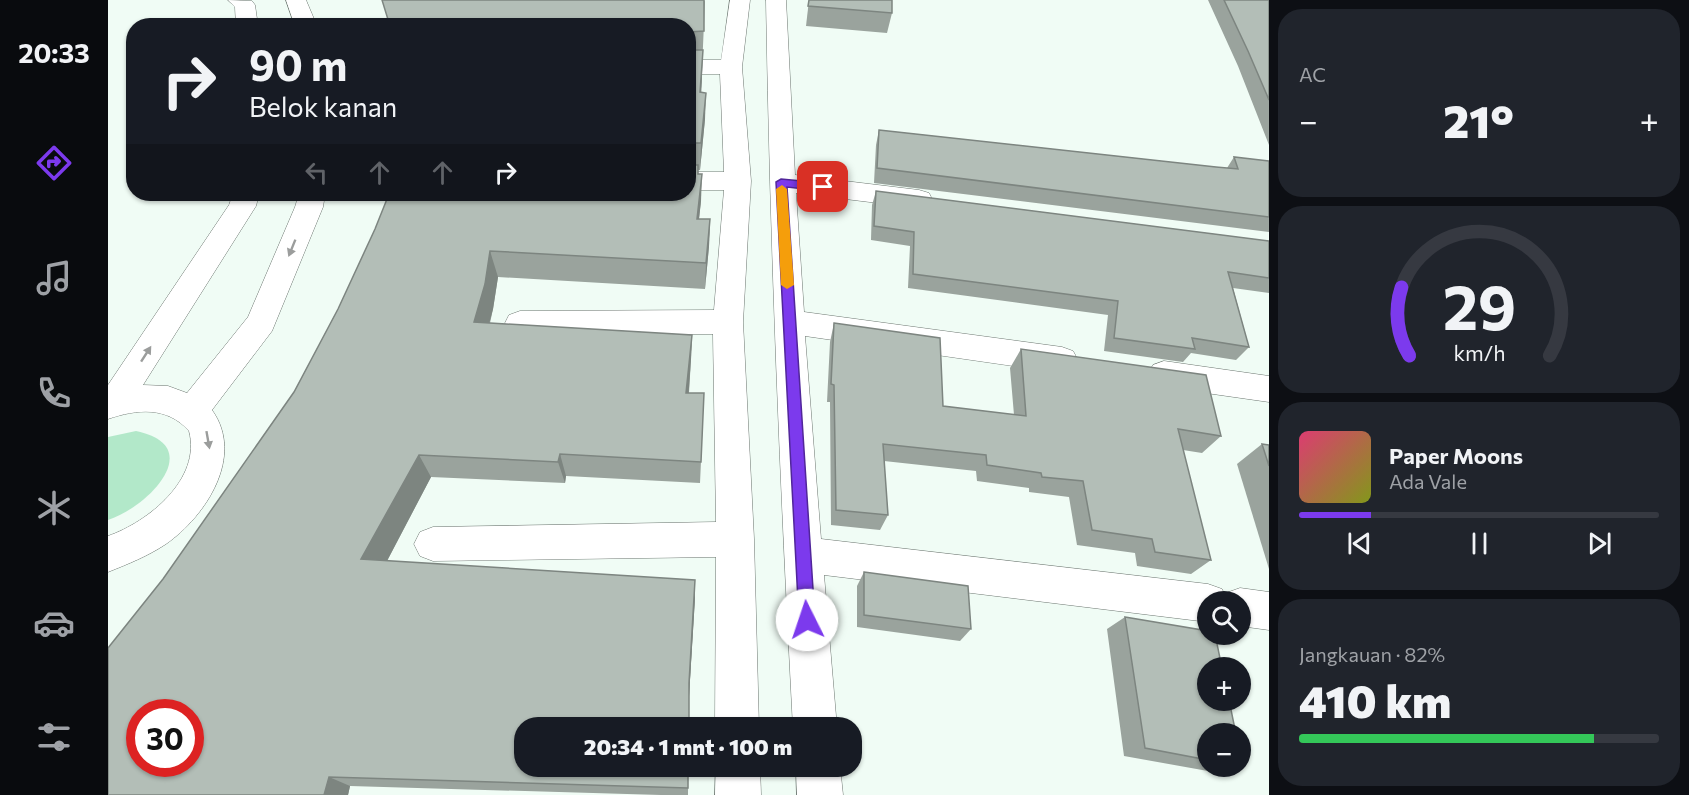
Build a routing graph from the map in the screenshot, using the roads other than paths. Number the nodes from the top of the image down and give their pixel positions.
1 (238, 0) edge
2 (296, 0) edge
3 (741, 0) edge
4 (776, 0) edge
5 (246, 18) edge
6 (303, 18) edge
7 (696, 67) edge
8 (731, 68) junction
9 (696, 181) edge
10 (738, 181) junction
11 (781, 182) junction
12 (244, 201) edge
13 (310, 201) edge
14 (939, 201) edge
15 (728, 322) junction
16 (790, 322) junction
17 (520, 323) edge
18 (1094, 364) edge
19 (1140, 371) edge
20 (1269, 388) edge
21 (111, 404) edge
22 (192, 411) junction
23 (735, 538) junction
24 (433, 544) dead end
25 (108, 554) edge
26 (802, 555) junction
27 (1197, 602) edge
28 (1251, 609) edge
29 (1269, 611) edge
30 (737, 717) edge
31 (814, 717) edge
32 (738, 777) edge
33 (819, 777) edge
34 (738, 795) edge
35 (820, 795) edge

1 - 5 street
2 - 6 street
3 - 8 street
4 - 11 street
7 - 8 street
8 - 10 street
9 - 10 street
10 - 15 street
11 - 14 street
11 - 16 street
21 -> 12 street
13 -> 22 street
15 - 17 street
15 - 23 street
16 - 18 street
16 - 26 street
19 - 20 street
21 - 22 street
22 -> 25 street
23 - 24 street
23 - 30 street
26 - 27 street
26 - 31 street
28 - 29 street
32 - 34 street
33 - 35 street

